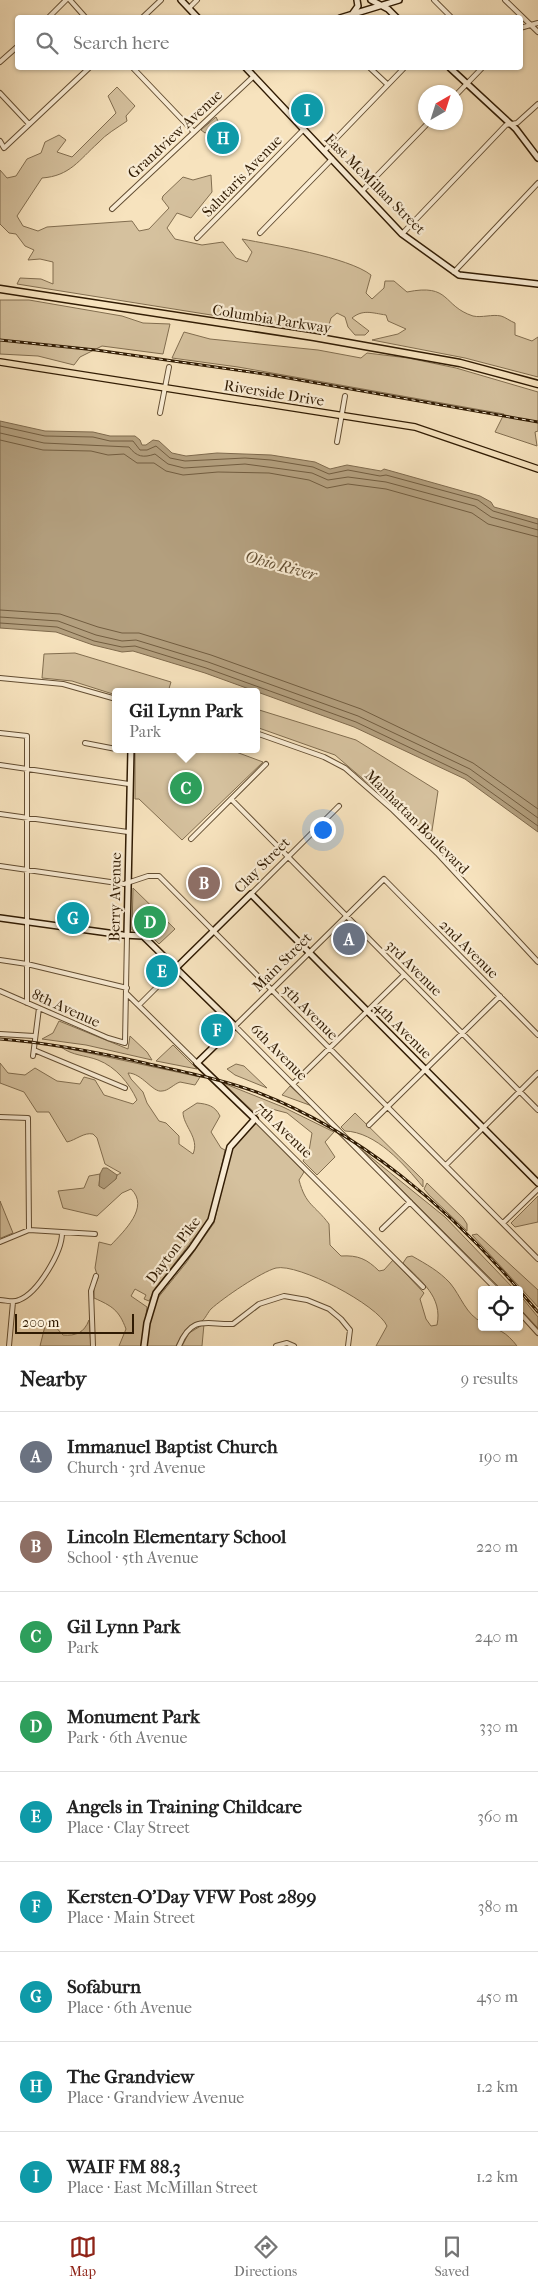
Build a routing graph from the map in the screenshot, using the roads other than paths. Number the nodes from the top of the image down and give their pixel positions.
1 (68, 0) edge
2 (161, 0) edge
3 (181, 0) edge
4 (197, 0) edge
5 (357, 0) edge
6 (371, 0) edge
7 (399, 0) edge
8 (434, 0) edge
9 (505, 0) edge
10 (381, 5) junction
11 (189, 8) junction
12 (353, 13) junction
13 (51, 15) edge
14 (83, 15) edge
15 (145, 15) edge
16 (195, 15) edge
17 (348, 15) edge
18 (393, 15) edge
19 (449, 15) edge
20 (521, 15) edge
21 (523, 17) edge
22 (538, 23) edge
23 (530, 24) junction
24 (523, 27) edge
25 (538, 32) edge
26 (15, 49) edge
27 (0, 62) edge
28 (86, 70) edge
29 (135, 70) edge
30 (248, 70) edge
31 (372, 70) edge
32 (402, 70) edge
33 (452, 70) edge
34 (480, 70) edge
35 (254, 76) junction
36 (467, 83) junction
37 (388, 84) junction
38 (463, 87) edge
39 (0, 93) edge
40 (538, 104) edge
41 (29, 124) junction
42 (511, 124) junction
43 (304, 129) junction
44 (421, 130) edge
45 (194, 132) junction
46 (0, 142) edge
47 (324, 151) junction
48 (538, 158) edge
49 (332, 159) junction
50 (538, 183) edge
51 (362, 191) junction
52 (112, 209) dead end
53 (260, 233) dead end
54 (402, 234) junction
55 (197, 238) dead end
56 (454, 272) junction
57 (538, 284) edge
58 (0, 289) edge
59 (0, 362) edge
60 (169, 367) dead end
61 (538, 384) edge
62 (165, 389) junction
63 (344, 396) dead end
64 (160, 413) dead end
65 (341, 416) junction
66 (337, 442) dead end
67 (538, 469) edge
68 (0, 678) edge
69 (112, 698) edge
70 (0, 733) edge
71 (260, 734) edge
72 (85, 743) dead end
73 (112, 747) edge
74 (130, 753) edge
75 (266, 764) dead end
76 (0, 765) edge
77 (27, 769) junction
78 (129, 784) junction
79 (231, 799) junction
80 (339, 806) dead end
81 (0, 814) edge
82 (27, 818) junction
83 (128, 832) junction
84 (191, 839) dead end
85 (288, 857) junction
86 (0, 866) edge
87 (27, 870) junction
88 (384, 879) joint
89 (128, 884) junction
90 (251, 894) junction
91 (346, 916) junction
92 (0, 918) edge
93 (27, 922) junction
94 (213, 931) junction
95 (127, 935) junction
96 (310, 952) junction
97 (0, 960) edge
98 (538, 962) edge
99 (27, 964) junction
100 (176, 968) junction
101 (404, 975) junction
102 (272, 989) junction
103 (127, 991) junction
104 (0, 992) edge
105 (500, 996) junction
106 (27, 1003) junction
107 (139, 1005) junction
108 (40, 1008) junction
109 (367, 1011) junction
110 (235, 1026) junction
111 (462, 1033) junction
112 (0, 1034) edge
113 (538, 1034) edge
114 (34, 1036) junction
115 (124, 1044) joint
116 (330, 1048) junction
117 (34, 1050) junction
118 (33, 1056) dead end
119 (197, 1063) junction
120 (425, 1070) junction
121 (538, 1072) edge
122 (293, 1084) junction
123 (125, 1088) dead end
124 (519, 1091) junction
125 (388, 1106) junction
126 (538, 1110) edge
127 (0, 1117) edge
128 (255, 1119) junction
129 (369, 1125) dead end
130 (483, 1128) junction
131 (446, 1165) junction
132 (538, 1184) edge
133 (538, 1189) edge
134 (410, 1202) junction
135 (503, 1223) junction
136 (382, 1229) dead end
137 (29, 1230) junction
138 (62, 1233) junction
139 (95, 1234) dead end
140 (0, 1242) edge
141 (538, 1259) edge
142 (96, 1276) dead end
143 (493, 1286) edge
144 (423, 1287) dead end
145 (0, 1300) edge
146 (13, 1302) junction
147 (523, 1316) edge
148 (538, 1332) edge
149 (9, 1346) edge
150 (93, 1346) edge
151 (144, 1346) edge
152 (179, 1346) edge
153 (276, 1346) edge
154 (294, 1346) edge
155 (348, 1346) edge

1 - 13 street
1 - 14 street
2 - 15 street
3 - 11 street
4 - 11 street
5 - 12 street
6 - 10 street
7 - 10 street
8 - 19 street
9 - 20 street
10 - 12 street
10 - 18 street
11 - 16 street
12 - 17 street
21 - 23 street
22 - 23 street
23 - 24 street
23 - 25 street
26 - 27 street
28 - 41 street
29 - 45 street
30 - 35 street, East McMillan Street
31 - 37 street
32 - 37 street
33 - 36 street
34 - 36 street
35 - 43 street, East McMillan Street
35 - 45 street, Grandview Avenue
36 - 38 street
36 - 42 street
37 - 47 street
39 - 41 street
40 - 42 street
41 - 46 street
42 - 48 street
42 - 54 street
43 - 47 street, East McMillan Street
43 - 55 street, Salutaris Avenue
44 - 51 street
45 - 52 street, Grandview Avenue
47 - 49 street, East McMillan Street
49 - 51 street, East McMillan Street
49 - 53 street
50 - 56 street
51 - 54 street, East McMillan Street
54 - 56 street, East McMillan Street
56 - 57 street, East McMillan Street
58 - 61 highway, Columbia Parkway
59 - 62 main road, Riverside Drive
60 - 62 street
62 - 64 street
62 - 65 main road, Riverside Drive
63 - 65 street
65 - 66 street
65 - 67 main road, Riverside Drive
68 - 69 street
70 - 77 street
71 - 98 street, Manhattan Boulevard
72 - 73 street
74 - 78 street, Berry Avenue
75 - 79 street
76 - 77 street
77 - 78 street
77 - 82 street
78 - 83 street, Berry Avenue
79 - 84 street
79 - 85 street, 3rd Avenue
80 - 85 street, Clay Street
81 - 82 street
82 - 83 street
82 - 87 street
83 - 89 street, Berry Avenue
85 - 90 street, Clay Street
85 - 91 street, 3rd Avenue
86 - 87 street, 5th Avenue
87 - 89 street, 5th Avenue
87 - 93 street
88 - 91 street, Main Street
88 - 105 street, 2nd Avenue
89 - 94 street, 5th Avenue
89 - 95 street, Berry Avenue
90 - 94 street, Clay Street
90 - 96 street, 4th Avenue
91 - 96 street, Main Street
91 - 101 street, 3rd Avenue
92 - 93 street, 6th Avenue
93 - 95 street, 6th Avenue
93 - 99 street
94 - 100 street, Clay Street
94 - 102 street, 5th Avenue
95 - 100 street, 6th Avenue
95 - 103 street, Berry Avenue
96 - 102 street, Main Street
96 - 109 street, 4th Avenue
97 - 99 street, 7th Avenue
99 - 103 street, 7th Avenue
99 - 106 street
100 - 107 street, Clay Street
100 - 110 street, 6th Avenue
101 - 109 street
101 - 111 street, 3rd Avenue
102 - 110 street, Main Street
102 - 116 street, 5th Avenue
103 - 107 street, 7th Avenue
103 - 115 street, Berry Avenue
104 - 106 street, 8th Avenue
105 - 111 street
105 - 113 street, 2nd Avenue
106 - 108 street, 8th Avenue
107 - 119 street, 7th Avenue
108 - 114 street
108 - 115 street, 8th Avenue
109 - 116 street
109 - 120 street, 4th Avenue
110 - 119 street, Main Street
110 - 122 street, 6th Avenue
111 - 120 street
111 - 124 street, 3rd Avenue
112 - 114 street
114 - 117 street
116 - 122 street
116 - 125 street, 5th Avenue
117 - 118 street
117 - 123 street
119 - 128 street, 7th Avenue
120 - 125 street
120 - 130 street, 4th Avenue
121 - 124 street
122 - 134 street, 6th Avenue
124 - 126 street, 3rd Avenue
124 - 130 street
125 - 129 street
125 - 131 street, 5th Avenue
127 - 137 street
128 - 144 street, 7th Avenue
128 - 151 street, Dayton Pike
130 - 131 street
130 - 132 street, 4th Avenue
131 - 135 street, 5th Avenue
133 - 135 street
134 - 136 street
134 - 143 street, 6th Avenue
135 - 141 street, 5th Avenue
137 - 138 street
137 - 140 street
138 - 139 street
138 - 146 street
142 - 150 street
145 - 146 street
146 - 149 street
147 - 148 street
152 - 155 street
153 - 154 street

